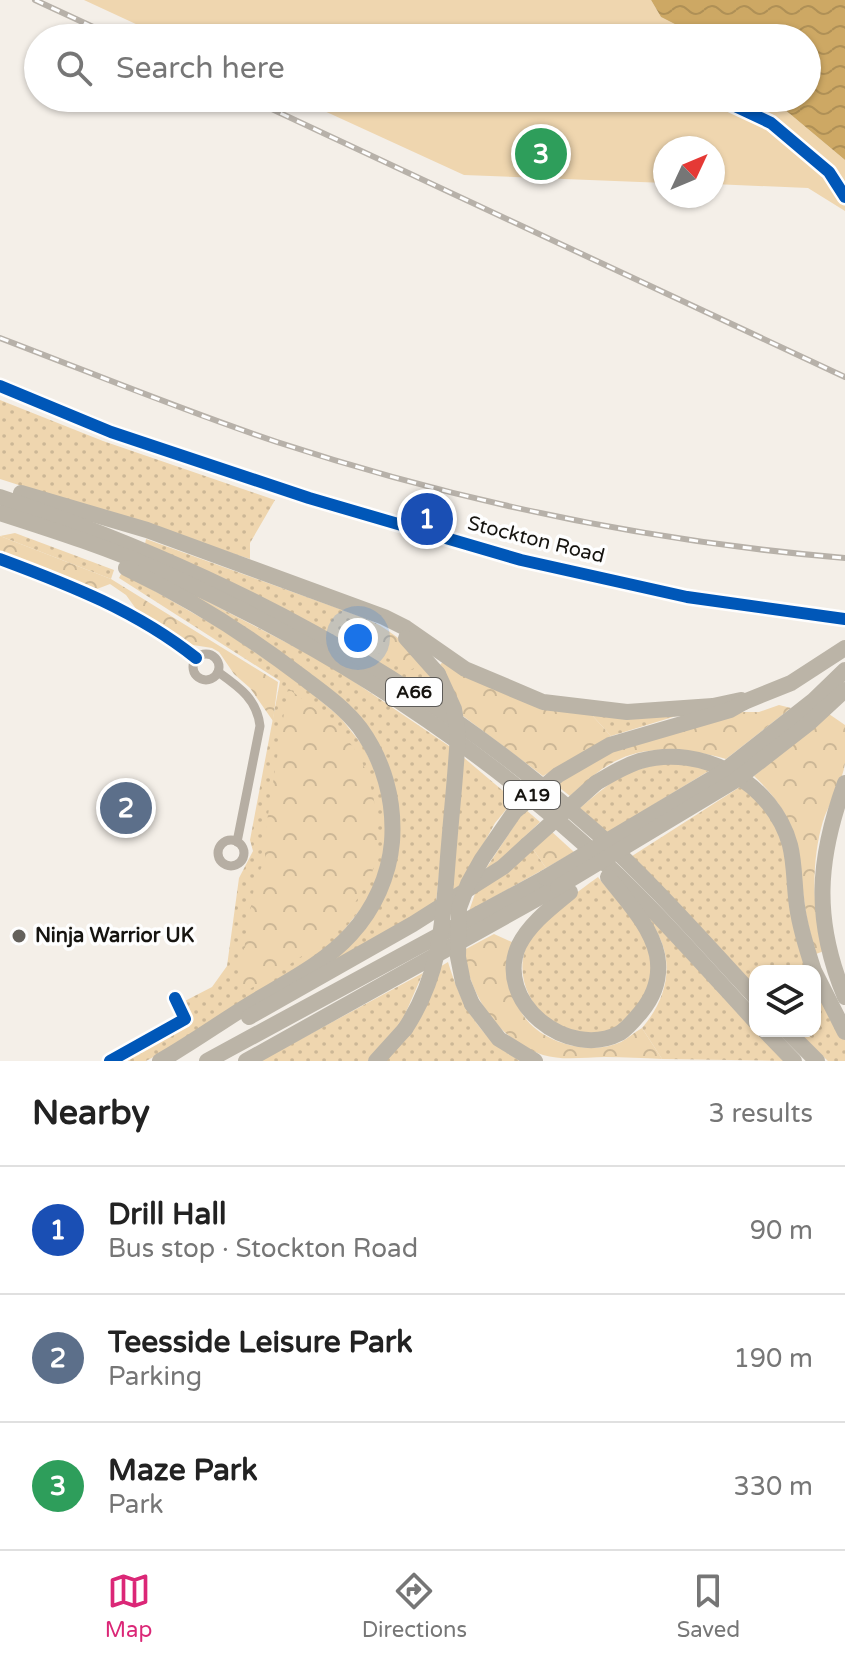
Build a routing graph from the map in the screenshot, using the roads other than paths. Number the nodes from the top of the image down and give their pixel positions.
1 (0, 386) edge
2 (0, 487) edge
3 (0, 497) edge
4 (0, 513) edge
5 (42, 527) junction
6 (0, 559) edge
7 (342, 602) junction
8 (845, 619) edge
9 (845, 648) edge
10 (196, 658) junction
11 (845, 670) edge
12 (218, 672) junction
13 (845, 690) edge
14 (744, 702) junction
15 (845, 783) edge
16 (581, 841) junction
17 (237, 842) dead end
18 (558, 886) junction
19 (813, 965) edge
20 (821, 984) edge
21 (749, 990) edge
22 (845, 997) edge
23 (749, 1014) edge
24 (845, 1032) edge
25 (771, 1037) edge
26 (793, 1037) edge
27 (164, 1058) edge
28 (207, 1061) edge
29 (246, 1061) edge
30 (376, 1061) edge
31 (535, 1061) edge
32 (794, 1061) edge
33 (817, 1061) edge

1 - 8 main road, Stockton Road
2 - 7 highway, A19
3 - 21 highway, A66
4 - 5 highway, A66
5 - 16 highway, A66
5 - 27 highway, A66
6 - 10 street
7 - 14 highway, A19
7 - 30 highway, A19, bridge
9 - 14 highway, A19
10 - 12 street
10 - 12 street
11 - 18 highway, bridge
12 - 17 street
13 - 18 highway, A66, bridge
14 - 31 highway, A19, bridge
15 - 22 highway
16 - 18 highway, A66
16 - 23 highway, A66
18 - 28 highway
18 - 29 highway
19 - 27 highway, A66, bridge
20 - 24 highway, A66
25 - 32 highway
26 - 33 highway

